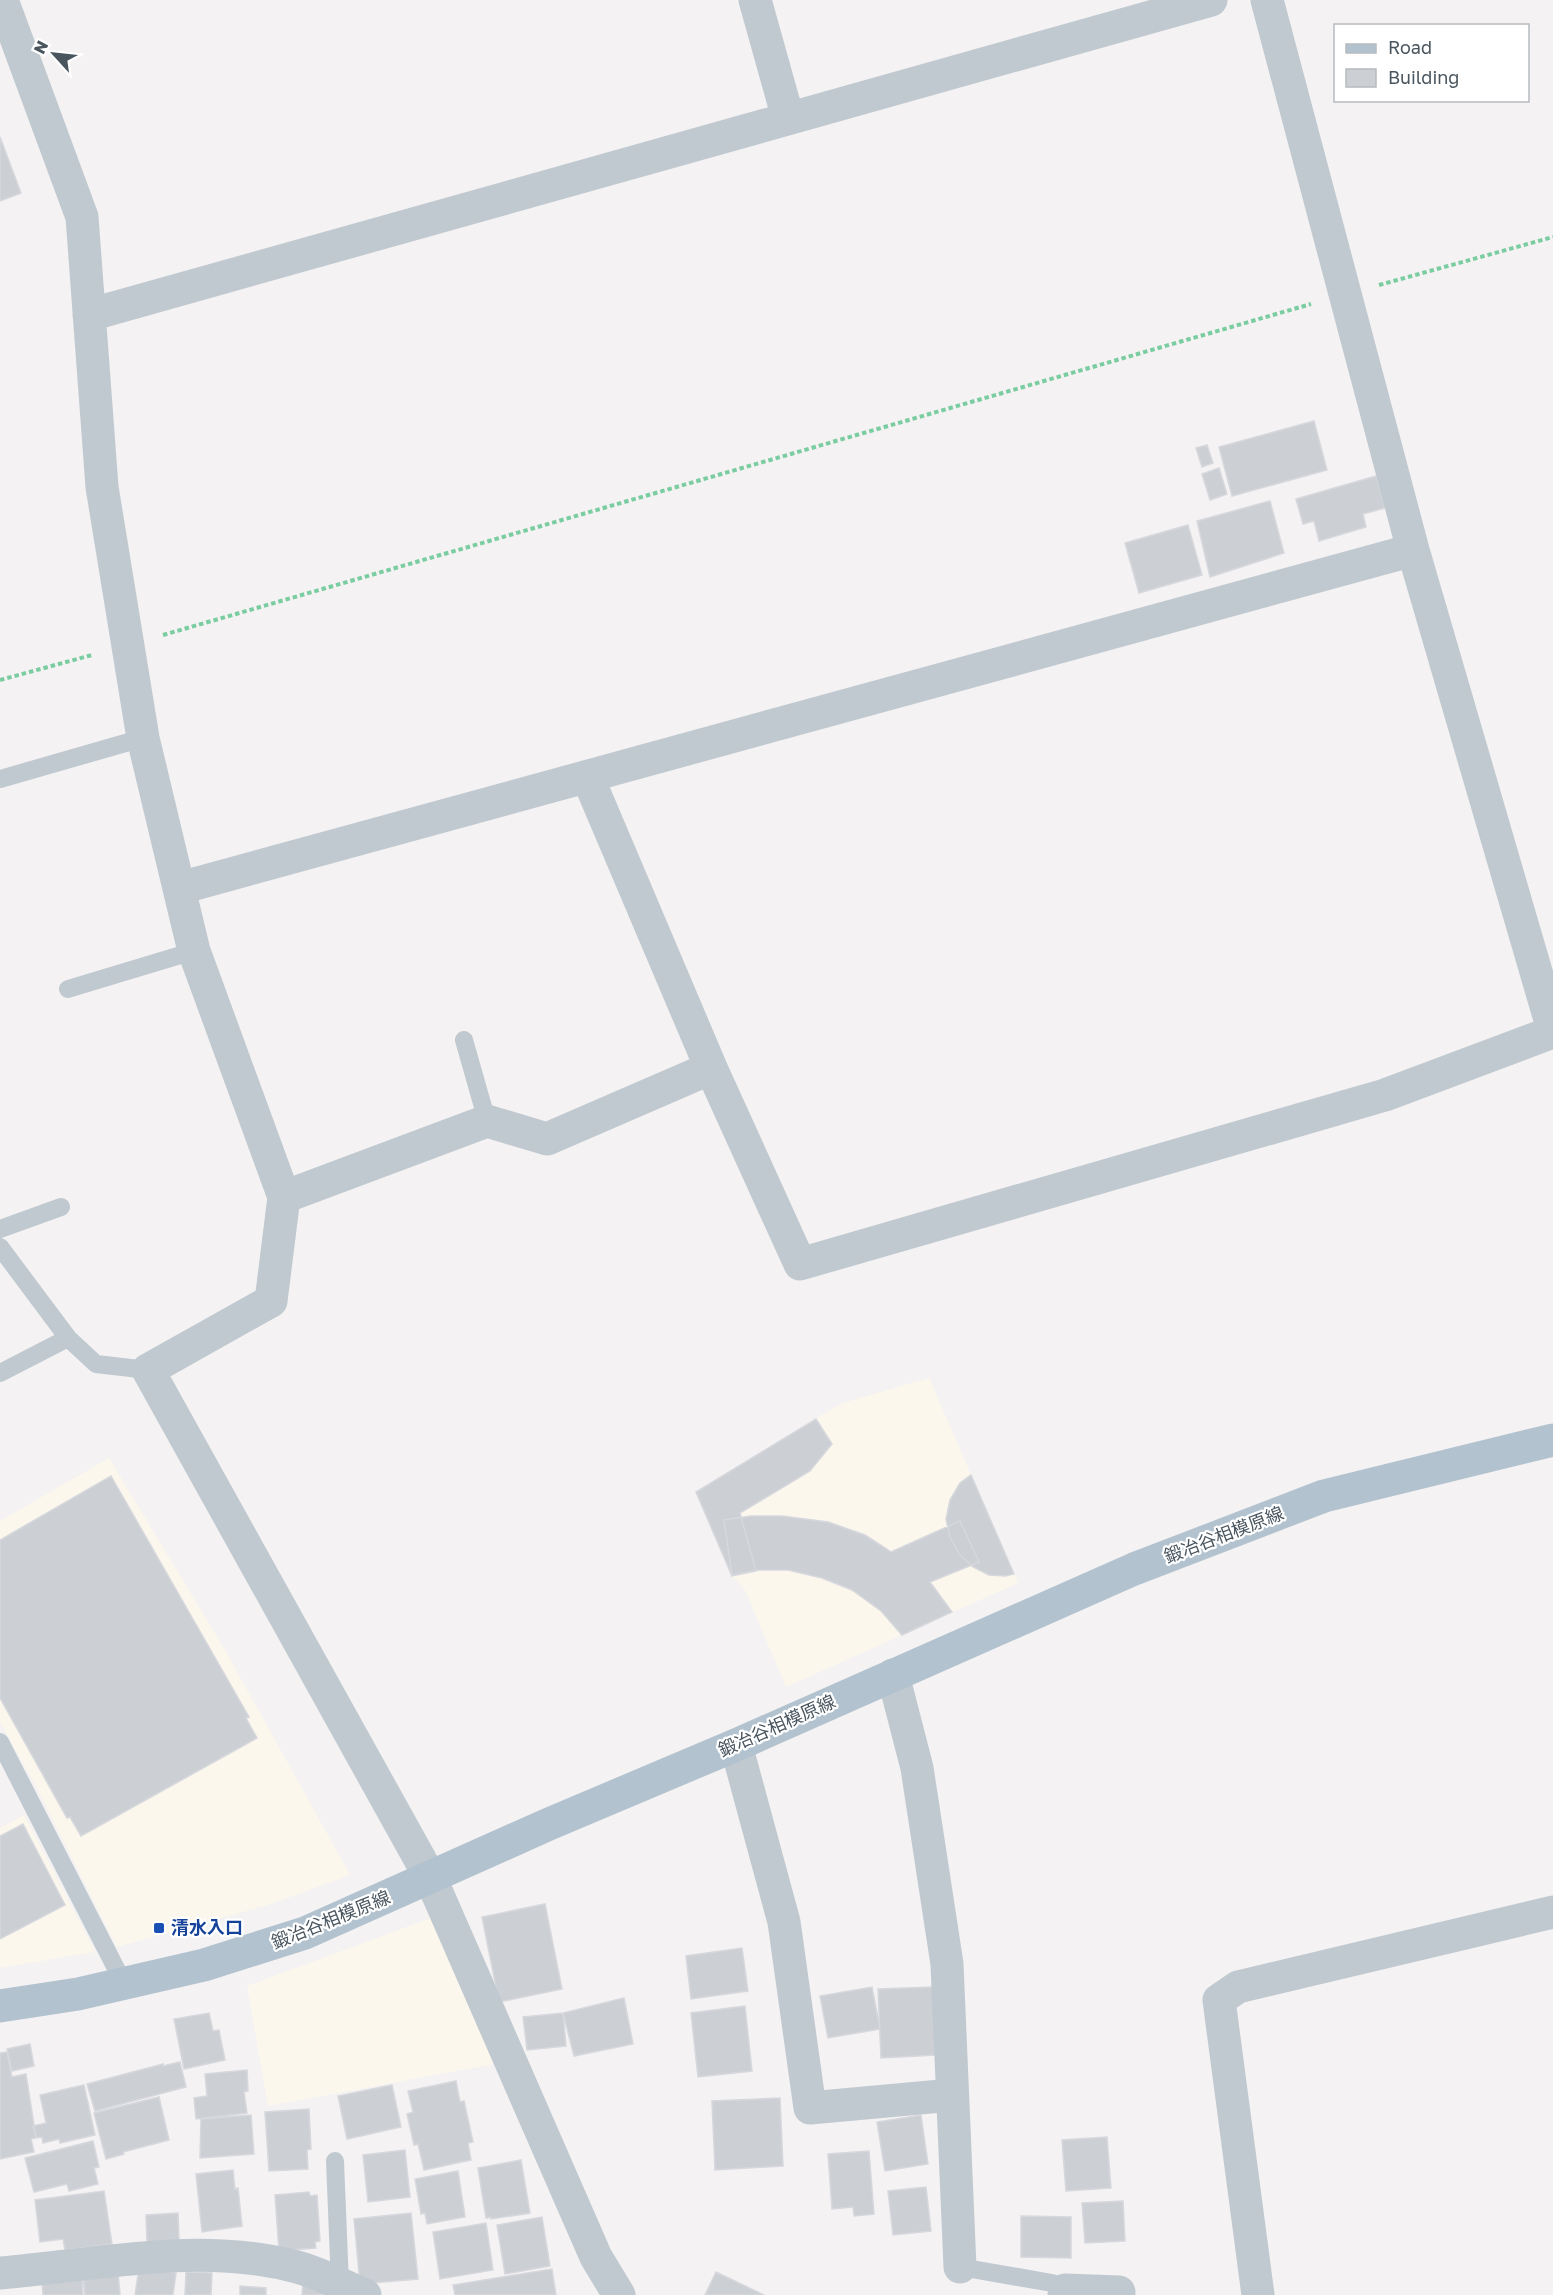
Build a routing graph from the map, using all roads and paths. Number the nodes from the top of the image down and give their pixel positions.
1 (2, 0) edge
2 (755, 0) edge
3 (1211, 0) edge
4 (1267, 0) edge
5 (788, 118) junction
6 (1553, 237) edge
7 (1345, 294) junction
8 (89, 315) junction
9 (1413, 550) junction
10 (127, 646) junction
11 (0, 680) edge
12 (142, 738) junction
13 (588, 778) junction
14 (0, 779) edge
15 (180, 888) junction
16 (194, 951) junction
17 (68, 988) dead end
18 (1553, 1031) edge
19 (464, 1040) dead end
20 (711, 1068) junction
21 (487, 1121) junction
22 (284, 1197) junction
23 (61, 1207) dead end
24 (0, 1229) edge
25 (0, 1247) edge
26 (68, 1338) junction
27 (148, 1370) junction
28 (0, 1374) edge
29 (1553, 1440) edge
30 (893, 1675) junction
31 (0, 1742) edge
32 (736, 1744) junction
33 (431, 1879) junction
34 (1553, 1912) edge
35 (124, 1984) junction
36 (0, 2006) edge
37 (952, 2095) junction
38 (335, 2161) dead end
39 (960, 2266) joint
40 (14, 2280) edge
41 (353, 2290) edge
42 (1119, 2292) dead end
43 (1065, 2293) edge
44 (619, 2295) edge
45 (1258, 2295) edge

1 - 8 street
2 - 5 street
3 - 5 street
4 - 7 street
5 - 8 street
6 - 7 path
7 - 9 street
7 - 10 path
8 - 10 street
9 - 13 street
9 - 18 street
10 - 11 path
10 - 12 street
12 - 14 lane
12 - 15 street
13 - 15 street
13 - 20 street
15 - 16 street
16 - 17 lane
16 - 22 street
18 - 20 street
19 - 21 lane
20 - 21 street
21 - 22 street
22 - 27 street
23 - 24 lane
25 - 26 lane
26 - 27 lane
26 - 28 lane
27 - 33 street
29 - 30 main road, 鍛冶谷相模原線
30 - 32 main road, 鍛冶谷相模原線
30 - 37 street
31 - 35 lane
32 - 33 main road, 鍛冶谷相模原線
32 - 37 street
33 - 35 main road, 鍛冶谷相模原線
33 - 44 street
34 - 45 street
35 - 36 main road, 鍛冶谷相模原線
37 - 39 street
38 - 41 lane
39 - 43 lane
40 - 41 street
42 - 43 street

